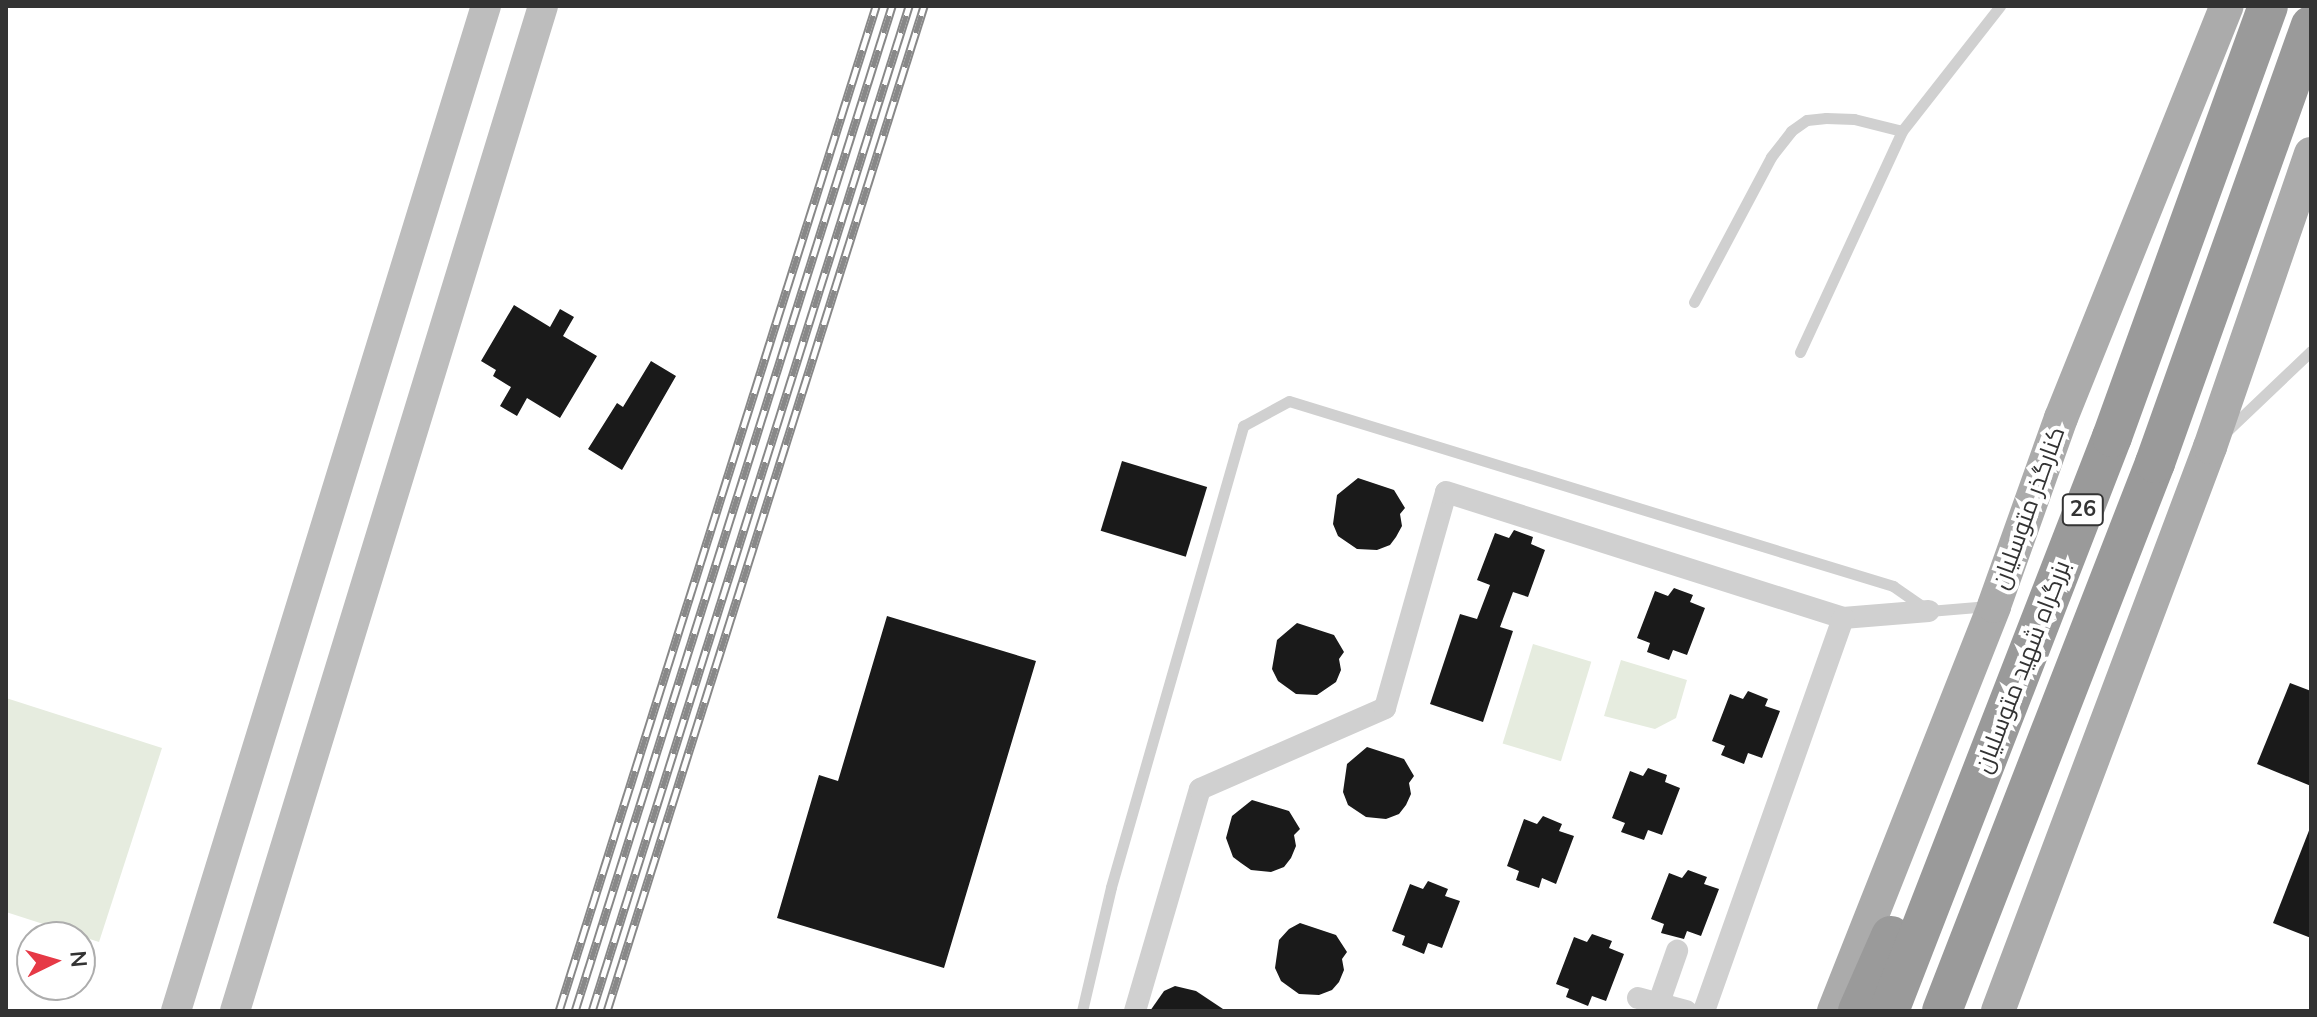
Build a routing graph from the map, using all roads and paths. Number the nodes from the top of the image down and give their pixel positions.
1 (486, 6) edge
2 (543, 6) edge
3 (2000, 6) edge
4 (2227, 6) edge
5 (2268, 6) edge
6 (2311, 26) edge
7 (1902, 131) junction
8 (2311, 154) edge
9 (1694, 302) dead end
10 (2311, 351) edge
11 (1800, 352) dead end
12 (2210, 447) junction
13 (1994, 606) junction
14 (1929, 611) junction
15 (1843, 618) junction
16 (1994, 741) junction
17 (1677, 951) dead end
18 (1651, 1004) edge
19 (2003, 1008) edge
20 (176, 1011) edge
21 (235, 1011) edge
22 (1082, 1011) edge
23 (1135, 1011) edge
24 (1686, 1011) edge
25 (1704, 1011) edge
26 (1834, 1011) edge
27 (1858, 1011) edge
28 (1889, 1011) edge
29 (1942, 1011) edge

1 - 20 street
2 - 21 street
3 - 7 lane
4 - 13 main road, کنارگذر متوسلیان
5 - 16 highway, بزرگراه شهید متوسلیان / 26
6 - 29 highway, بزرگراه شهید متوسلیان
7 - 9 lane
7 - 11 lane
8 - 12 main road
10 - 12 lane
12 - 19 main road
13 - 14 lane
13 - 26 main road, کنارگذر متوسلیان
14 - 15 street
14 - 22 lane
15 - 23 street
15 - 25 street
16 - 27 highway
16 - 28 highway, بزرگراه شهید متوسلیان / 26
17 - 18 street
18 - 24 street

